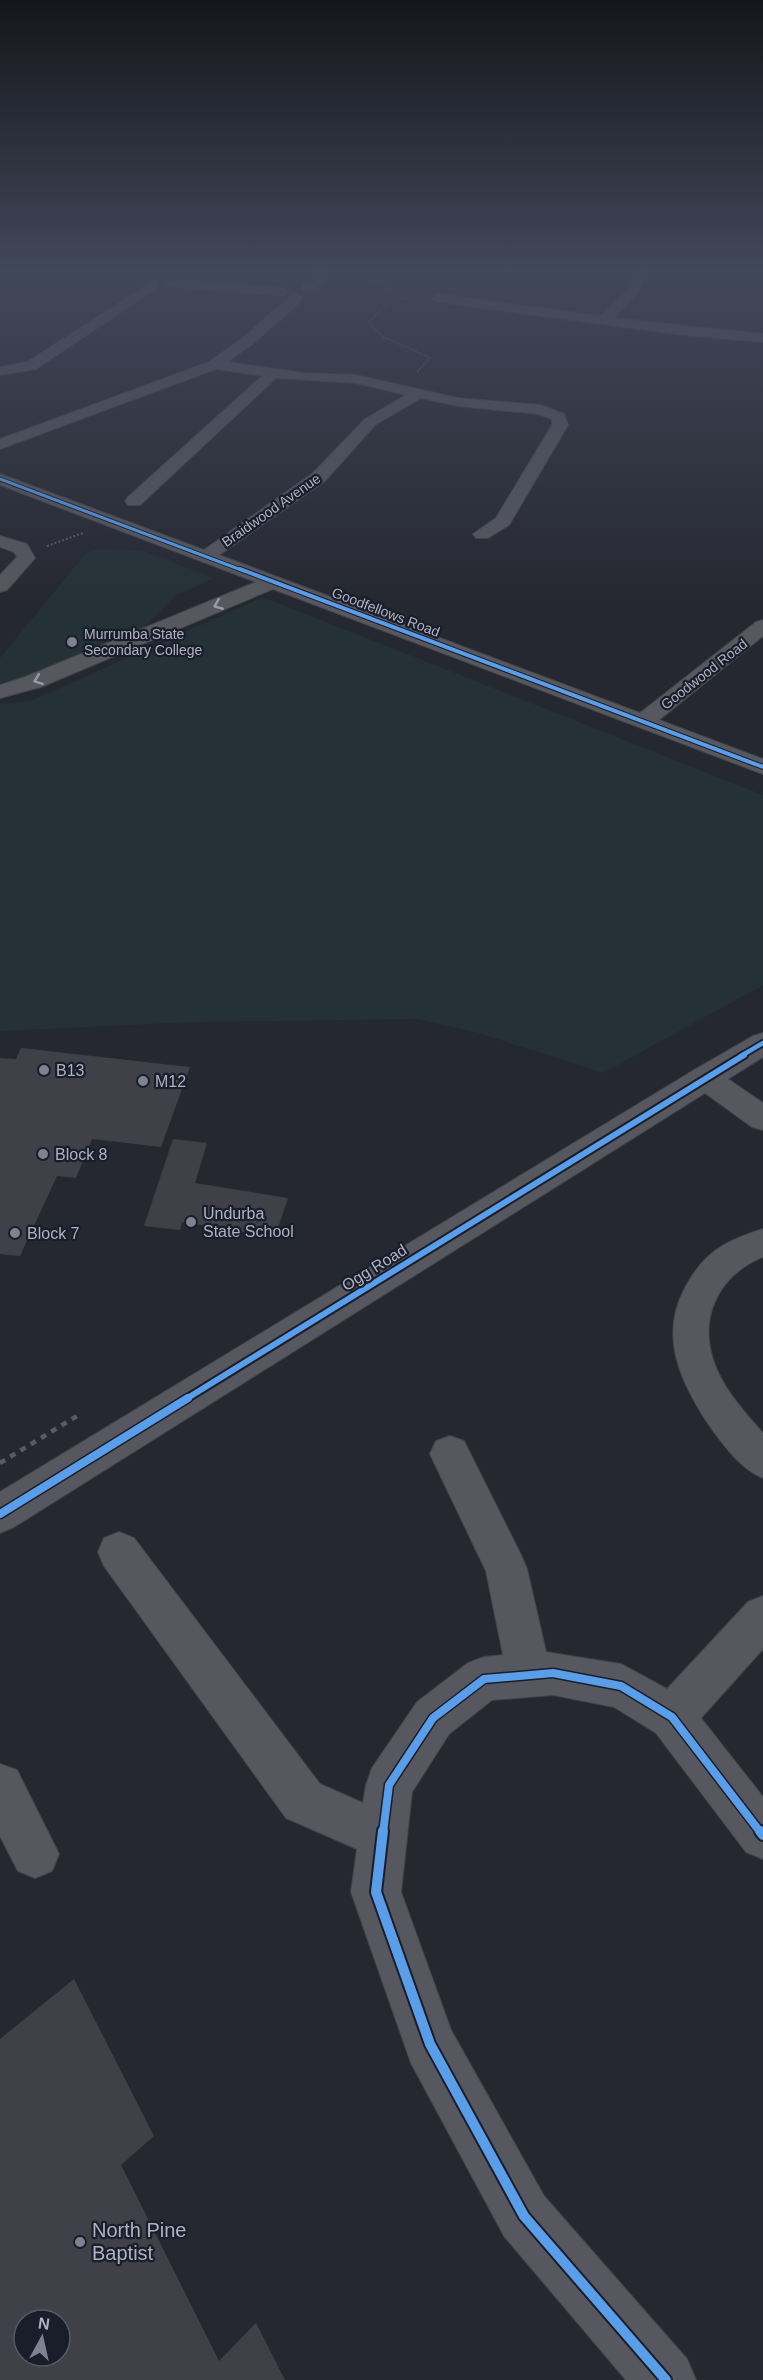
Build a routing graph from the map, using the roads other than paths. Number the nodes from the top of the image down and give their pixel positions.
1 (183, 378) edge
2 (267, 378) edge
3 (343, 378) edge
4 (418, 394) junction
5 (0, 444) edge
6 (0, 479) edge
7 (25, 489) junction
8 (0, 499) edge
9 (134, 501) dead end
10 (482, 534) dead end
11 (0, 541) edge
12 (205, 556) junction
13 (272, 582) junction
14 (0, 586) edge
15 (763, 626) edge
16 (0, 692) edge
17 (644, 722) junction
18 (763, 767) edge
19 (763, 1043) edge
20 (705, 1078) junction
21 (763, 1119) edge
22 (763, 1243) edge
23 (450, 1454) dead end
24 (763, 1460) edge
25 (0, 1514) edge
26 (119, 1552) dead end
27 (763, 1617) edge
28 (529, 1676) junction
29 (672, 1718) junction
30 (0, 1787) edge
31 (763, 1835) edge
32 (383, 1836) junction
33 (34, 1854) dead end
34 (666, 2380) edge

1 - 5 street
2 - 9 street
3 - 4 street
4 - 10 street
4 - 12 street, Braidwood Avenue
6 - 7 street, Goodfellows Road
7 - 8 street
7 - 12 street, Goodfellows Road
11 - 14 street
12 - 13 street, Goodfellows Road
13 -> 16 street
13 - 17 street, Goodfellows Road
15 - 17 street, Goodwood Road
17 - 18 street, Goodfellows Road
19 - 20 street, Ogg Road
20 - 21 street
20 - 25 street, Ogg Road
22 - 24 street
23 - 28 street
26 - 32 street
27 - 29 street
28 - 29 street
28 - 32 street
29 - 31 street
30 - 33 street
32 - 34 street

